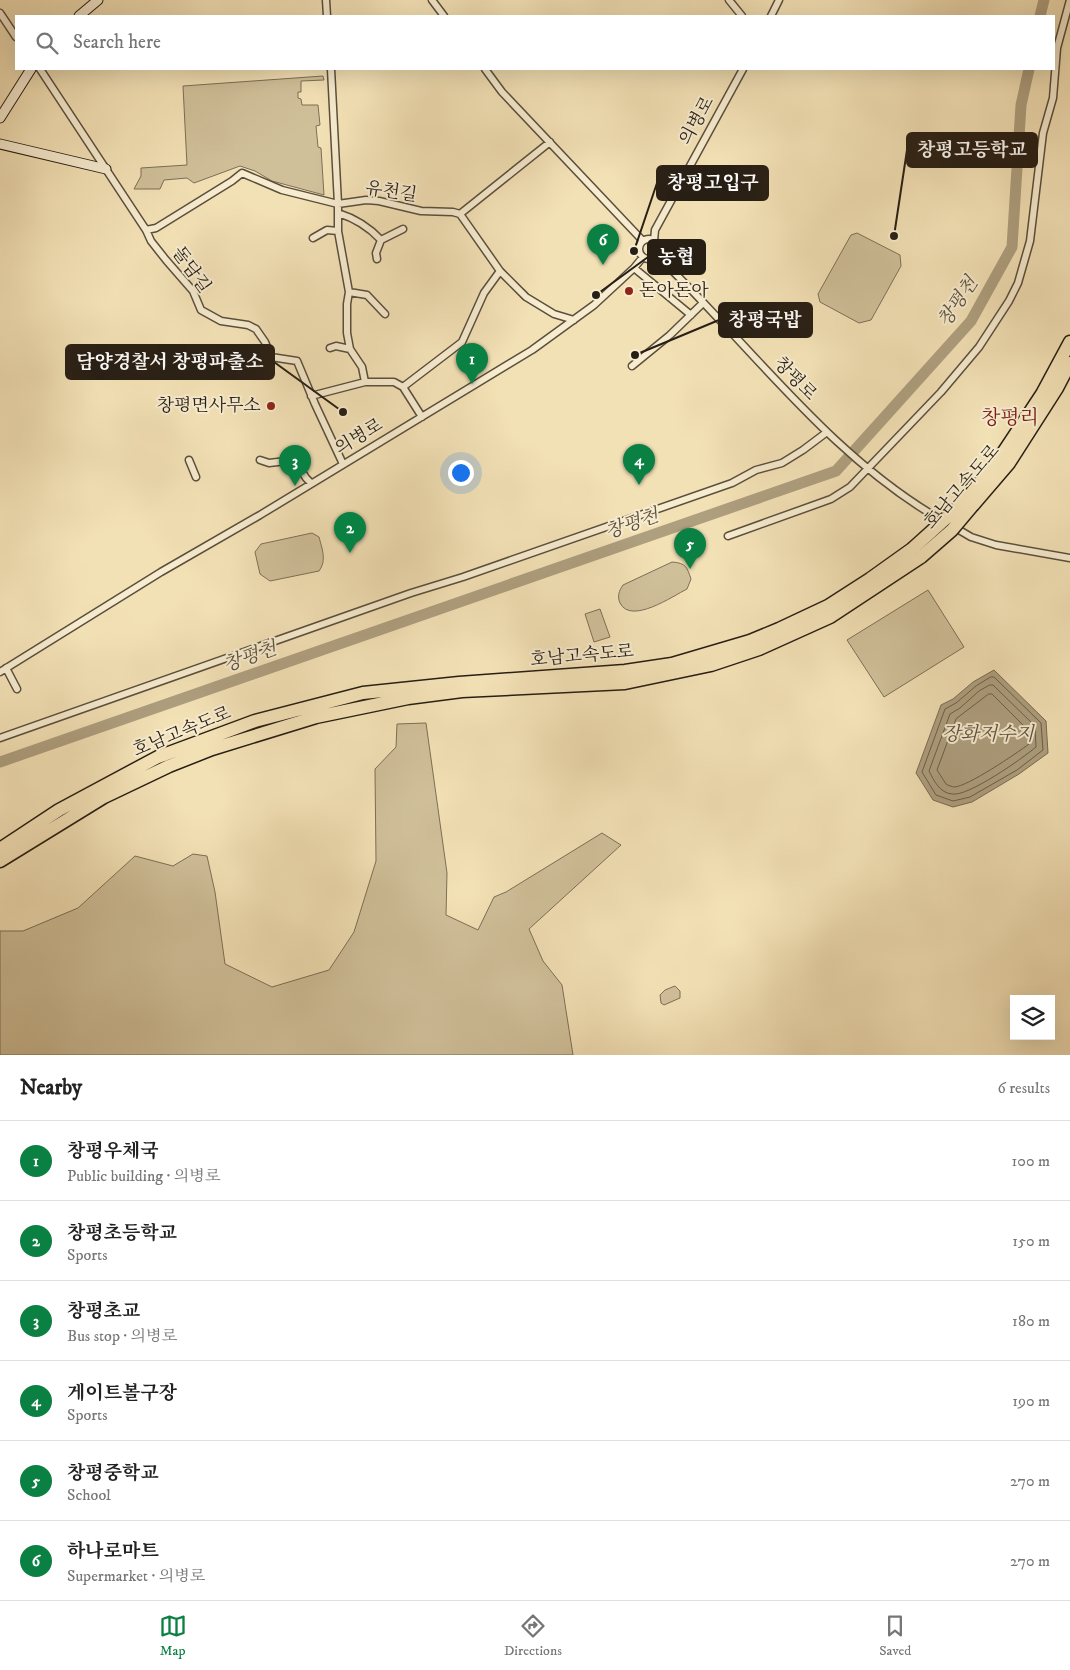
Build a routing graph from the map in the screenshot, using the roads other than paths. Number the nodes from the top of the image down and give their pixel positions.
1 (98, 0) edge
2 (326, 0) edge
3 (432, 0) edge
4 (729, 0) edge
5 (779, 0) edge
6 (1070, 0) edge
7 (0, 13) edge
8 (80, 15) edge
9 (327, 15) edge
10 (443, 15) edge
11 (741, 15) edge
12 (772, 15) edge
13 (15, 36) edge
14 (30, 70) edge
15 (41, 70) edge
16 (331, 70) edge
17 (485, 70) edge
18 (742, 70) edge
19 (0, 118) edge
20 (550, 142) junction
21 (0, 144) edge
22 (106, 170) junction
23 (338, 204) junction
24 (338, 213) junction
25 (460, 214) junction
26 (403, 229) dead end
27 (146, 230) junction
28 (338, 231) junction
29 (312, 238) dead end
30 (380, 240) junction
31 (643, 241) junction
32 (654, 241) junction
33 (657, 255) junction
34 (643, 257) junction
35 (377, 259) dead end
36 (634, 268) junction
37 (500, 271) junction
38 (349, 292) junction
39 (704, 303) junction
40 (385, 314) dead end
41 (691, 315) junction
42 (574, 320) junction
43 (1070, 342) edge
44 (330, 348) dead end
45 (350, 350) junction
46 (1070, 363) edge
47 (632, 366) dead end
48 (365, 382) junction
49 (403, 387) junction
50 (311, 396) junction
51 (422, 417) junction
52 (829, 433) junction
53 (189, 460) dead end
54 (260, 460) dead end
55 (343, 464) junction
56 (867, 469) junction
57 (196, 477) dead end
58 (311, 483) junction
59 (968, 504) junction
60 (728, 536) dead end
61 (917, 553) junction
62 (1070, 558) edge
63 (2, 672) edge
64 (17, 689) dead end
65 (0, 738) edge
66 (0, 849) edge
67 (0, 862) edge

1 - 8 street
2 - 9 street
3 - 10 street
4 - 11 street
5 - 12 street
6 - 56 street
7 - 13 street
14 - 19 street
15 - 22 street
16 - 23 street
17 - 20 street
18 - 32 street, 의병로
20 - 25 street
20 - 31 street
21 - 22 street
22 - 27 street
23 - 24 street
23 - 25 street, 유천길
23 - 27 street
24 - 28 street
24 - 30 street
25 - 37 street
26 - 30 street
27 - 50 street, 돌담길
28 - 29 street
28 - 38 street
30 - 35 street
31 - 32 street
31 - 34 street
32 - 33 street
33 - 34 street
33 - 39 street, 창평로
34 - 36 street, 의병로
36 - 41 street
36 - 42 street, 의병로
37 - 42 street
37 - 49 street
38 - 40 street
38 - 45 street
39 - 41 street
39 - 52 street, 창평로
41 - 47 street
42 - 51 street, 의병로
43 - 59 highway, 호남고속도로
44 - 45 street
45 - 48 street
46 - 59 highway, 호남고속도로
48 - 49 street
48 - 50 street
49 - 51 street
50 - 55 street, 돌담길
51 - 55 street, 의병로
52 - 56 street, 창평로
52 - 65 street
53 - 57 street
54 - 58 street
55 - 58 street, 의병로
56 - 60 street
56 - 62 street, 창평로
58 - 63 street, 의병로
59 - 61 highway, 호남고속도로, bridge
61 - 66 highway, 호남고속도로
61 - 67 highway, 호남고속도로
63 - 64 street

